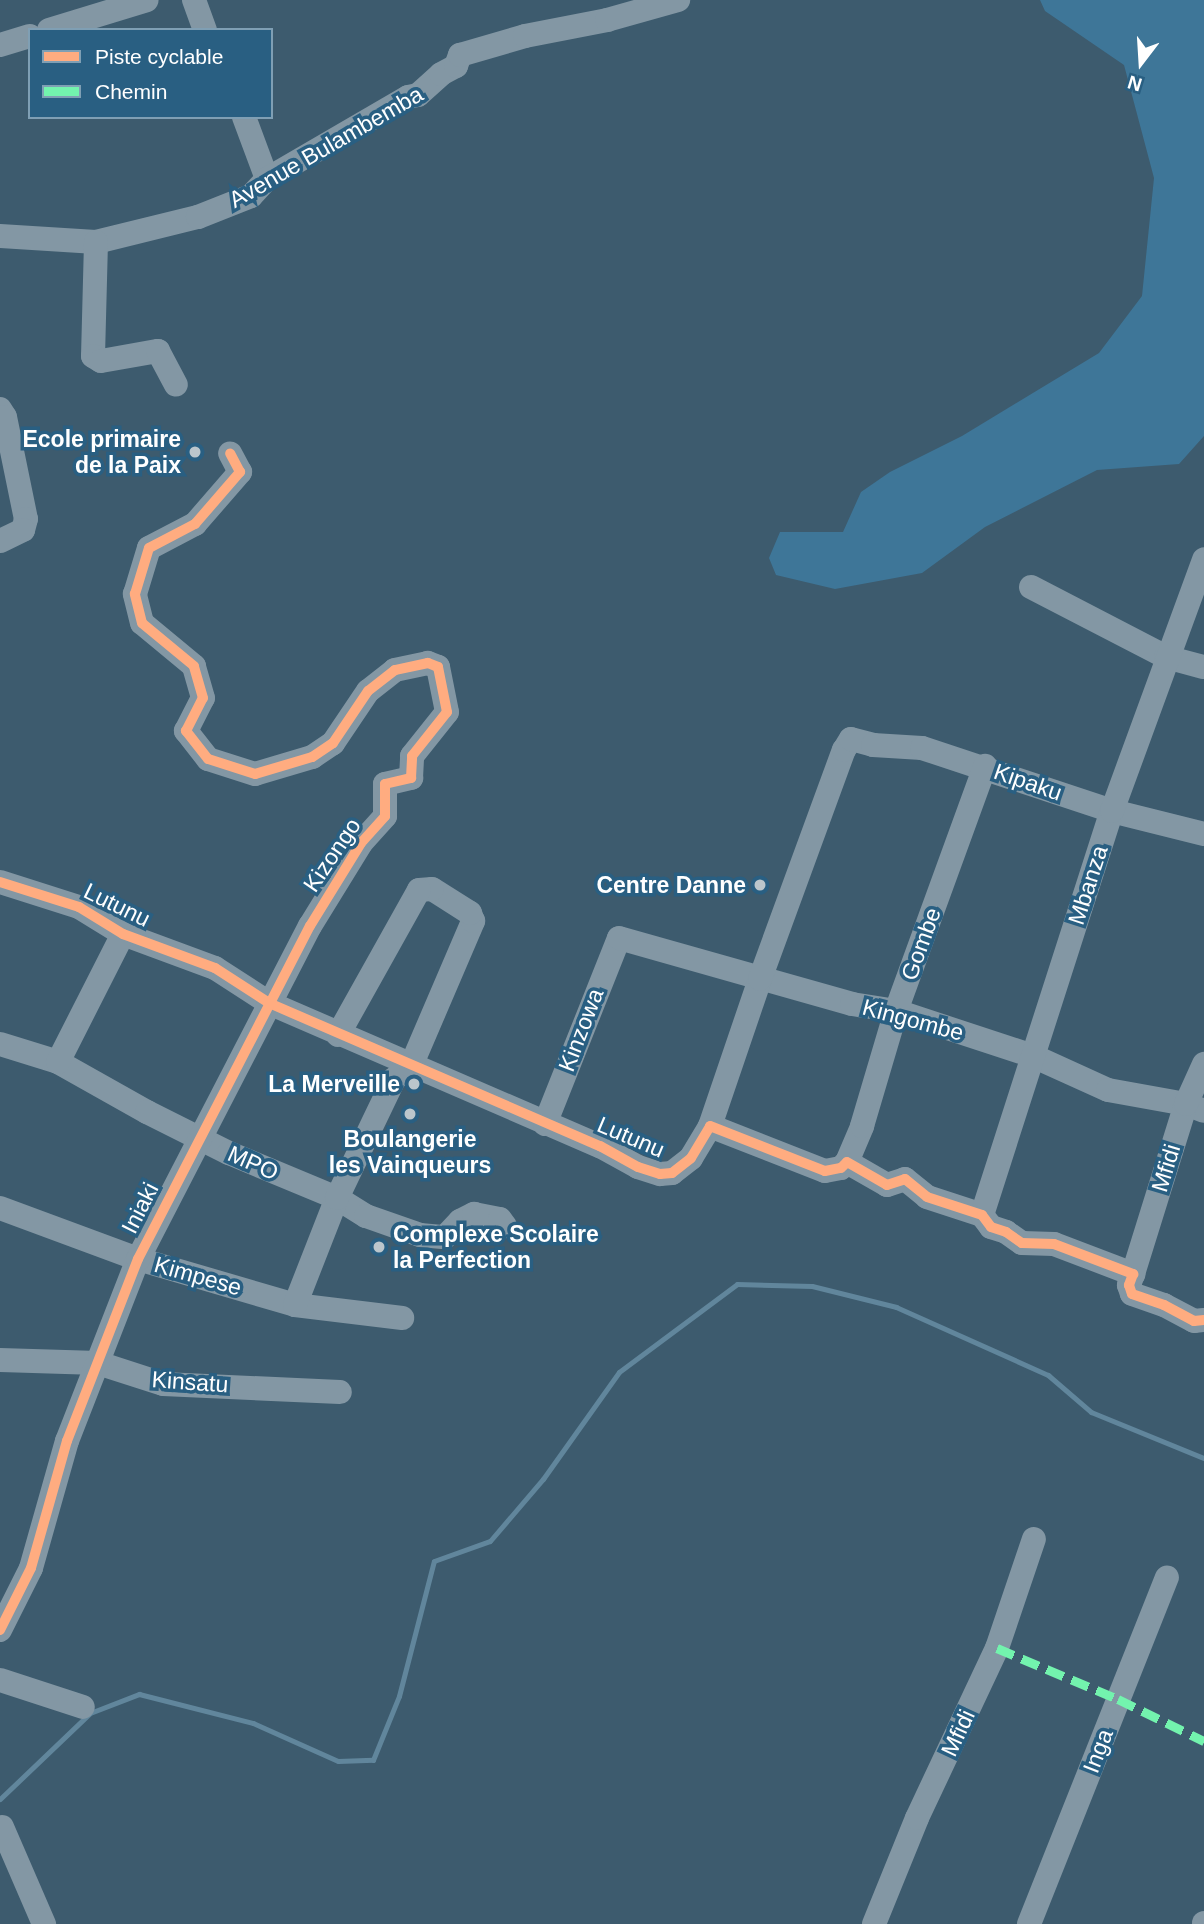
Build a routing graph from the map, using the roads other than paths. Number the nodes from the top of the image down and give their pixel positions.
1 (147, 0) edge
2 (194, 0) edge
3 (678, 0) edge
4 (56, 28) edge
5 (204, 28) edge
6 (28, 37) edge
7 (0, 45) edge
8 (245, 119) edge
9 (267, 179) junction
10 (0, 236) edge
11 (96, 242) junction
12 (176, 385) dead end
13 (0, 409) edge
14 (230, 453) dead end
15 (0, 541) edge
16 (1204, 559) edge
17 (1031, 587) dead end
18 (1166, 656) junction
19 (1204, 667) edge
20 (851, 739) joint
21 (985, 766) junction
22 (1112, 811) junction
23 (1204, 834) edge
24 (0, 883) edge
25 (123, 934) junction
26 (619, 938) joint
27 (760, 979) junction
28 (269, 1003) junction
29 (897, 1011) junction
30 (338, 1035) junction
31 (0, 1044) edge
32 (1033, 1056) junction
33 (58, 1062) junction
34 (1204, 1064) edge
35 (411, 1066) junction
36 (1195, 1108) edge
37 (545, 1124) junction
38 (710, 1126) junction
39 (200, 1136) junction
40 (847, 1162) junction
41 (337, 1198) junction
42 (0, 1208) edge
43 (982, 1215) junction
44 (505, 1226) dead end
45 (138, 1259) junction
46 (1133, 1274) junction
47 (295, 1305) junction
48 (402, 1318) dead end
49 (1204, 1320) edge
50 (0, 1360) edge
51 (98, 1363) junction
52 (340, 1392) dead end
53 (1034, 1539) dead end
54 (1167, 1577) dead end
55 (0, 1630) edge
56 (0, 1680) edge
57 (83, 1707) dead end
58 (2, 1827) edge
59 (44, 1924) edge
60 (874, 1924) edge
61 (1029, 1924) edge

1 - 4 street
2 - 5 street
3 - 9 street, Avenue Bulambemba
6 - 7 street
8 - 9 street
9 - 11 street, Avenue Bulambemba
10 - 11 street, Avenue Bulambemba
11 - 12 street
13 - 15 street
14 - 28 street, Kizongo
16 - 18 street, Mbanza
17 - 18 street
18 - 19 street
18 - 22 street, Mbanza
20 - 21 street, Kipaku
20 - 27 street, Lutunu
21 - 22 street, Kipaku
21 - 29 street, Gombe
22 - 23 street, Kipaku
22 - 32 street, Mbanza
24 - 25 street, Lutunu
25 - 28 street, Lutunu
25 - 33 street
26 - 27 street, Kingombe
26 - 37 street, Kinzowa
27 - 29 street, Kingombe
27 - 38 street, Lutunu
28 - 30 street, Lutunu
28 - 39 street, Iniaki
29 - 32 street, Kingombe
29 - 40 street, Gombe
30 - 35 street, Lutunu
30 - 35 street
31 - 33 street, MPO
32 - 36 street, Kingombe
32 - 43 street, Mbanza
33 - 39 street, MPO
34 - 36 street, Mfidi
35 - 37 street, Lutunu
35 - 41 street
36 - 46 street, Mfidi
37 - 38 street, Lutunu
38 - 40 street
39 - 41 street, MPO
39 - 45 street, Iniaki
40 - 43 street
41 - 44 street, MPO
41 - 47 street
42 - 45 street, Kimpese
43 - 46 street
45 - 47 street, Kimpese
45 - 51 street, Iniaki
46 - 49 street
47 - 48 street, Kimpese
50 - 51 street, Kinsatu
51 - 52 street, Kinsatu
51 - 55 street, Iniaki
53 - 60 street, Mfidi
54 - 61 street, Inga
56 - 57 street
58 - 59 street

